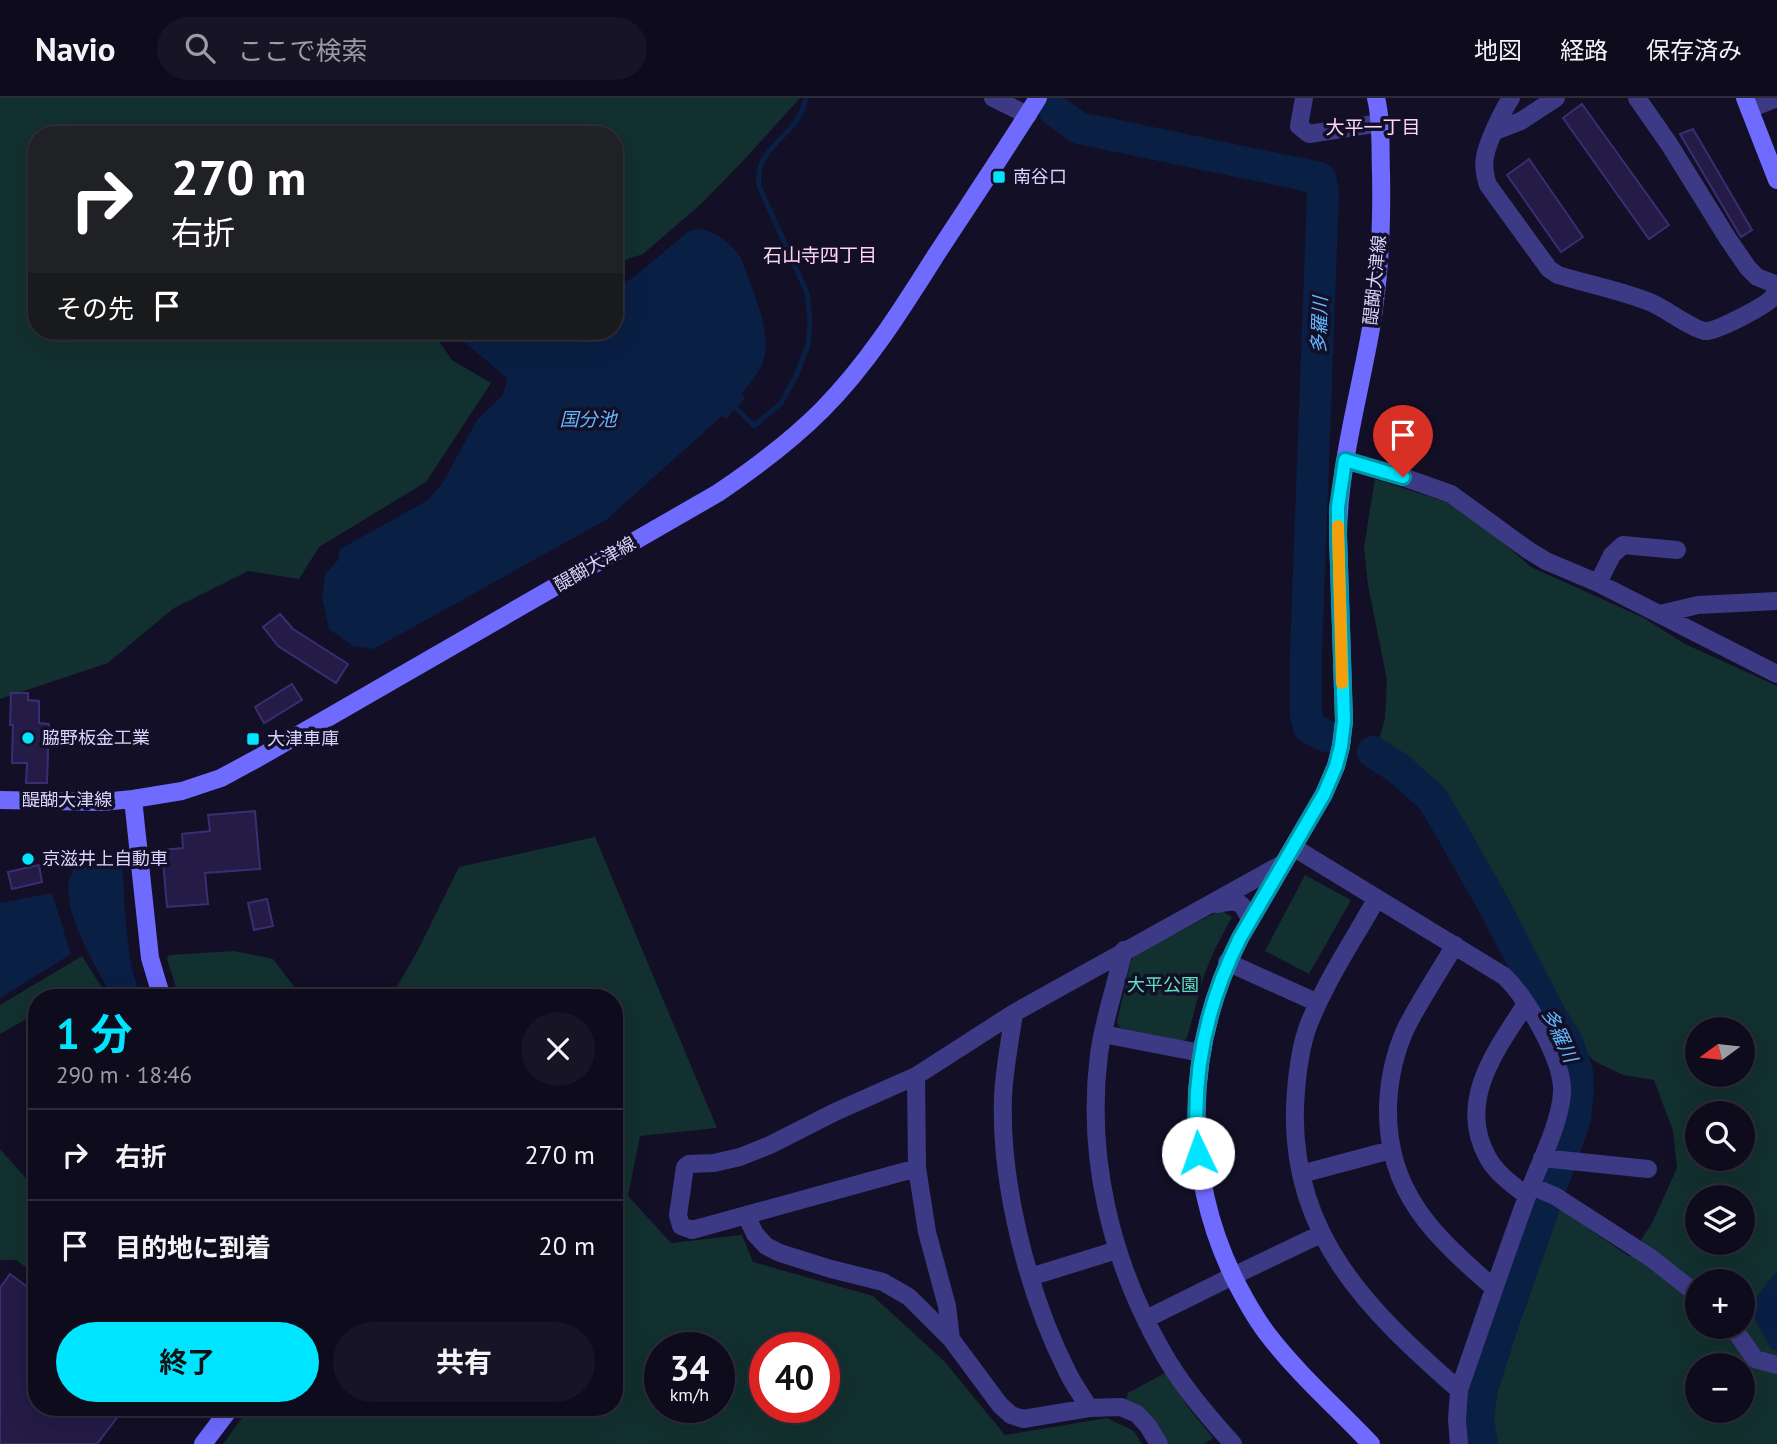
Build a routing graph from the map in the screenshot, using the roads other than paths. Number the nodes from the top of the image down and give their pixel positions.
1 (993, 98) edge
2 (1038, 98) edge
3 (1304, 98) edge
4 (1376, 98) edge
5 (1511, 98) edge
6 (1556, 98) edge
7 (1637, 98) edge
8 (1777, 99) edge
9 (1747, 104) edge
10 (1028, 115) junction
11 (1380, 123) junction
12 (1495, 131) junction
13 (1777, 180) edge
14 (1777, 286) edge
15 (1345, 460) junction
16 (1677, 550) dead end
17 (1598, 583) junction
18 (1777, 601) edge
19 (1660, 614) junction
20 (1777, 674) edge
21 (133, 799) junction
22 (0, 800) edge
23 (1289, 855) junction
24 (1377, 898) junction
25 (1204, 908) junction
26 (1250, 920) junction
27 (1455, 945) junction
28 (1124, 950) junction
29 (1227, 962) junction
30 (159, 989) edge
31 (1318, 1003) junction
32 (1526, 1004) junction
33 (1014, 1013) junction
34 (1103, 1034) junction
35 (1201, 1052) junction
36 (916, 1076) junction
37 (1391, 1150) junction
38 (1542, 1158) junction
39 (917, 1168) junction
40 (1648, 1170) dead end
41 (1301, 1174) junction
42 (1529, 1191) junction
43 (746, 1215) junction
44 (1321, 1234) junction
45 (1117, 1250) junction
46 (1233, 1276) junction
47 (1030, 1277) junction
48 (1685, 1285) edge
49 (1494, 1288) junction
50 (1146, 1320) junction
51 (951, 1339) junction
52 (1741, 1339) edge
53 (1777, 1365) edge
54 (1459, 1390) junction
55 (1089, 1408) junction
56 (224, 1416) edge
57 (203, 1444) edge
58 (1159, 1444) edge
59 (1233, 1444) edge
60 (1371, 1444) edge
61 (1460, 1444) edge

1 - 10 street
2 - 10 main road, 醍醐大津線
3 - 11 street
4 - 11 main road, 醍醐大津線
5 - 12 street
6 - 12 street
7 - 14 street
8 - 9 street
9 - 13 main road
10 - 21 main road, 醍醐大津線
11 - 15 main road, 醍醐大津線
12 - 14 street
15 - 17 street
15 - 23 main road, 醍醐大津線
16 - 17 street
17 - 19 street
18 - 19 street
19 - 20 street
21 - 22 main road, 醍醐大津線
21 - 30 main road
23 - 24 street
23 - 25 street
23 - 26 main road, 醍醐大津線
24 - 27 street
24 - 31 street
25 - 26 street
25 - 28 street
26 - 29 main road, 醍醐大津線
27 - 32 street
27 - 37 street
28 - 33 street
28 - 34 street
29 - 31 street
29 - 35 main road, 醍醐大津線
31 - 41 street
32 - 38 street
32 - 42 street
33 - 36 street
33 - 47 street
34 - 35 street
34 - 45 street
35 - 46 main road, 醍醐大津線
36 - 39 street
36 - 43 street
37 - 41 street
37 - 49 street
38 - 40 street
38 - 42 street
39 - 43 street
39 - 51 street
41 - 44 street
42 - 48 street
42 - 49 street
43 - 51 street
44 - 46 street
44 - 54 street
45 - 47 street
45 - 50 street
46 - 50 street
46 - 60 main road, 醍醐大津線
47 - 55 street
49 - 54 street
50 - 59 street
51 - 55 street
52 - 53 street
54 - 61 street
55 - 58 street
56 - 57 main road

